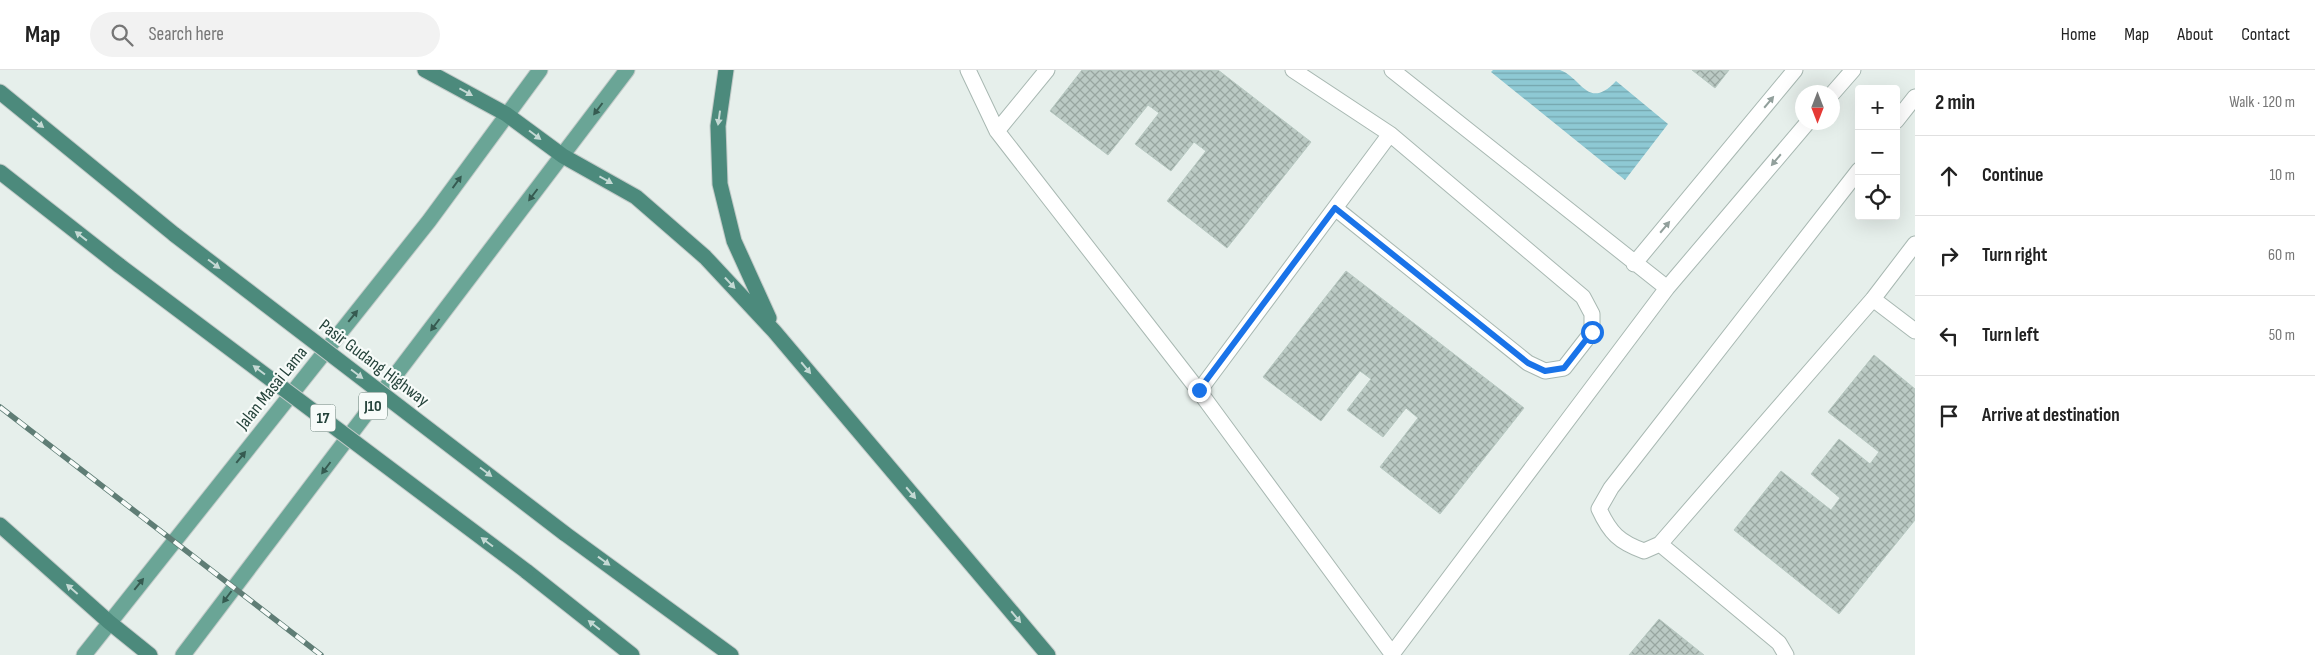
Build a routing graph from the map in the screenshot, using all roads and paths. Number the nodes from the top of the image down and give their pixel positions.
1 (425, 70) edge
2 (540, 70) edge
3 (627, 70) edge
4 (726, 70) edge
5 (968, 70) edge
6 (1047, 70) edge
7 (1293, 70) edge
8 (1392, 70) edge
9 (1796, 70) edge
10 (1853, 70) edge
11 (1840, 85) edge
12 (0, 92) edge
13 (1915, 97) edge
14 (506, 114) junction
15 (1900, 116) edge
16 (997, 130) junction
17 (1801, 130) edge
18 (1390, 134) junction
19 (563, 156) junction
20 (0, 172) edge
21 (1855, 175) edge
22 (1335, 208) junction
23 (1915, 244) edge
24 (1634, 264) junction
25 (1667, 288) junction
26 (1873, 299) junction
27 (774, 331) junction
28 (1915, 331) edge
29 (1199, 390) junction
30 (0, 525) edge
31 (1660, 544) junction
32 (109, 622) junction
33 (84, 655) edge
34 (150, 655) edge
35 (183, 655) edge
36 (632, 655) edge
37 (732, 655) edge
38 (1048, 655) edge
39 (1392, 655) edge
40 (1786, 655) edge

1 -> 14 highway
2 - 14 main road, Jalan Masai Lama
3 -> 19 main road
4 -> 27 highway
5 - 16 lane
6 - 16 lane
7 - 18 lane
8 - 24 lane
24 -> 9 lane
10 - 11 lane
12 -> 37 highway, Pasir Gudang Highway, bridge
13 - 15 lane
14 -> 19 highway
32 -> 14 main road, Jalan Masai Lama
16 - 29 lane
17 -> 25 lane
18 - 22 lane
18 - 22 lane
19 -> 27 highway
19 -> 35 main road, J10
36 -> 20 highway, 17, bridge
21 - 31 lane
22 - 29 lane
23 - 26 lane
24 - 25 lane
25 - 39 lane
26 - 28 lane
26 - 31 lane
27 -> 38 highway
29 - 39 lane
32 -> 30 highway
31 - 40 lane
32 - 33 main road, Jalan Masai Lama
32 - 34 highway

